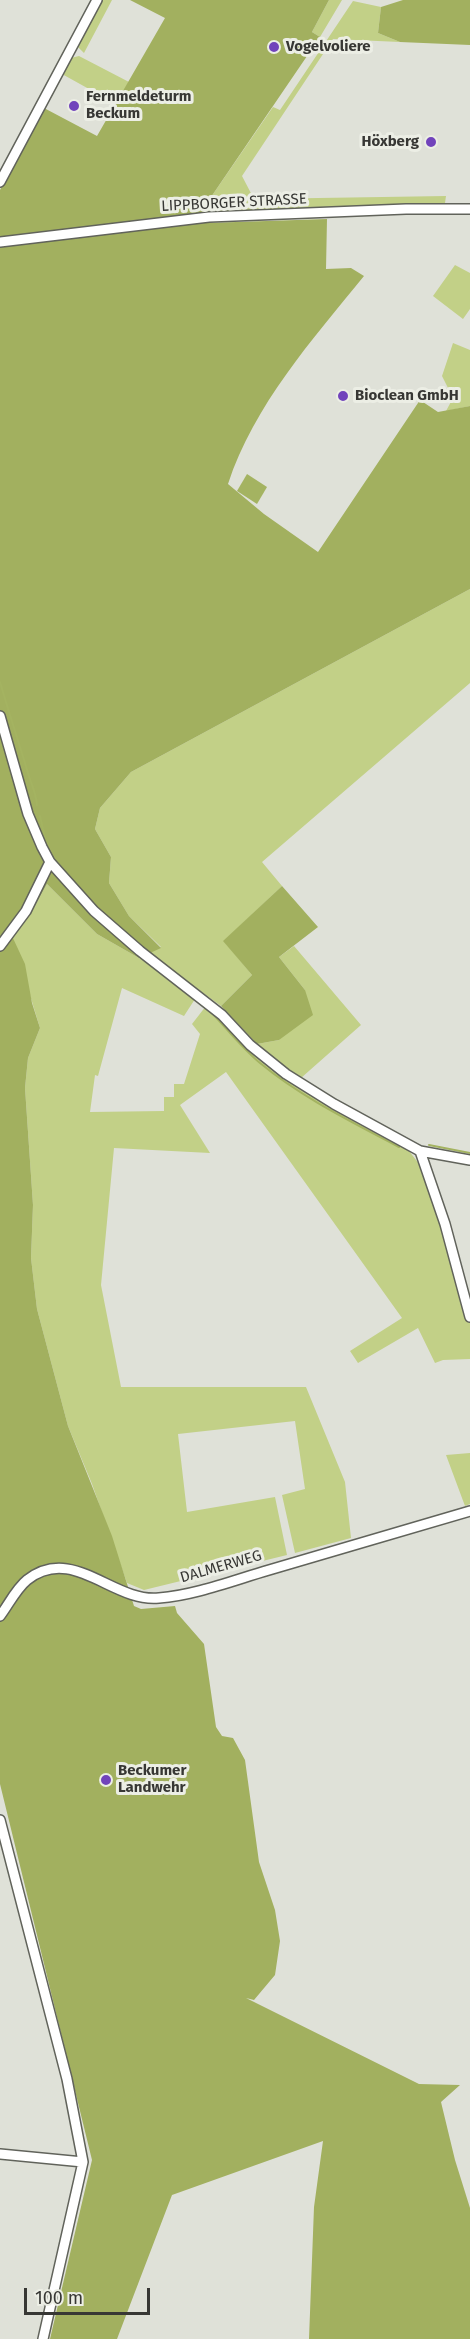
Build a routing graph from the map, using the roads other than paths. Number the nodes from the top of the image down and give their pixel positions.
1 (98, 0) edge
2 (0, 182) edge
3 (470, 210) edge
4 (0, 242) edge
5 (0, 716) edge
6 (50, 862) junction
7 (0, 946) edge
8 (420, 1151) junction
9 (470, 1160) edge
10 (470, 1317) edge
11 (470, 1511) edge
12 (0, 1616) edge
13 (0, 1820) edge
14 (0, 2154) edge
15 (83, 2162) junction
16 (43, 2339) edge

1 - 2 street
3 - 4 street, LIPPBORGER STRASSE
5 - 6 street
6 - 7 street
6 - 8 street
8 - 9 street
8 - 10 street
11 - 12 street, DALMERWEG
13 - 15 street
14 - 15 street
15 - 16 street

